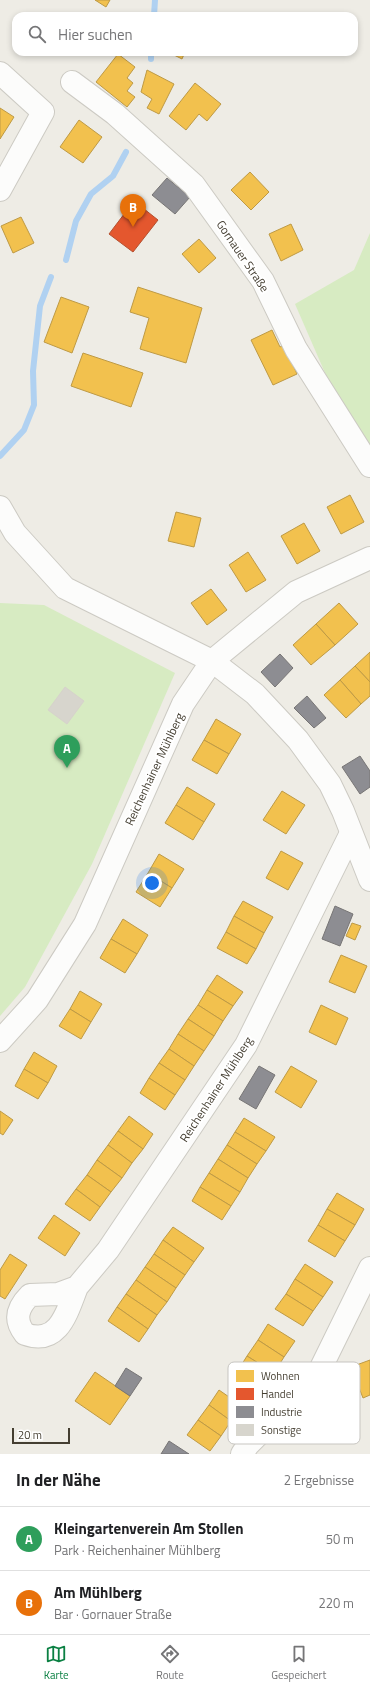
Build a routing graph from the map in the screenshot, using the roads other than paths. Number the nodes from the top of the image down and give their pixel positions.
1 (0, 73) edge
2 (72, 82) dead end
3 (0, 190) edge
4 (370, 466) edge
5 (0, 507) edge
6 (370, 558) edge
7 (212, 661) junction
8 (351, 832) junction
9 (370, 880) edge
10 (0, 1042) edge
11 (368, 1278) edge
12 (77, 1287) dead end
13 (324, 1362) edge
14 (249, 1444) edge
15 (242, 1454) edge

1 - 3 street
2 - 4 street, Gornauer Straße
5 - 7 street
6 - 7 street, Reichenhainer Mühlberg
7 - 8 street
7 - 10 street, Reichenhainer Mühlberg
8 - 9 street
8 - 12 street, Reichenhainer Mühlberg
11 - 13 street
14 - 15 street

